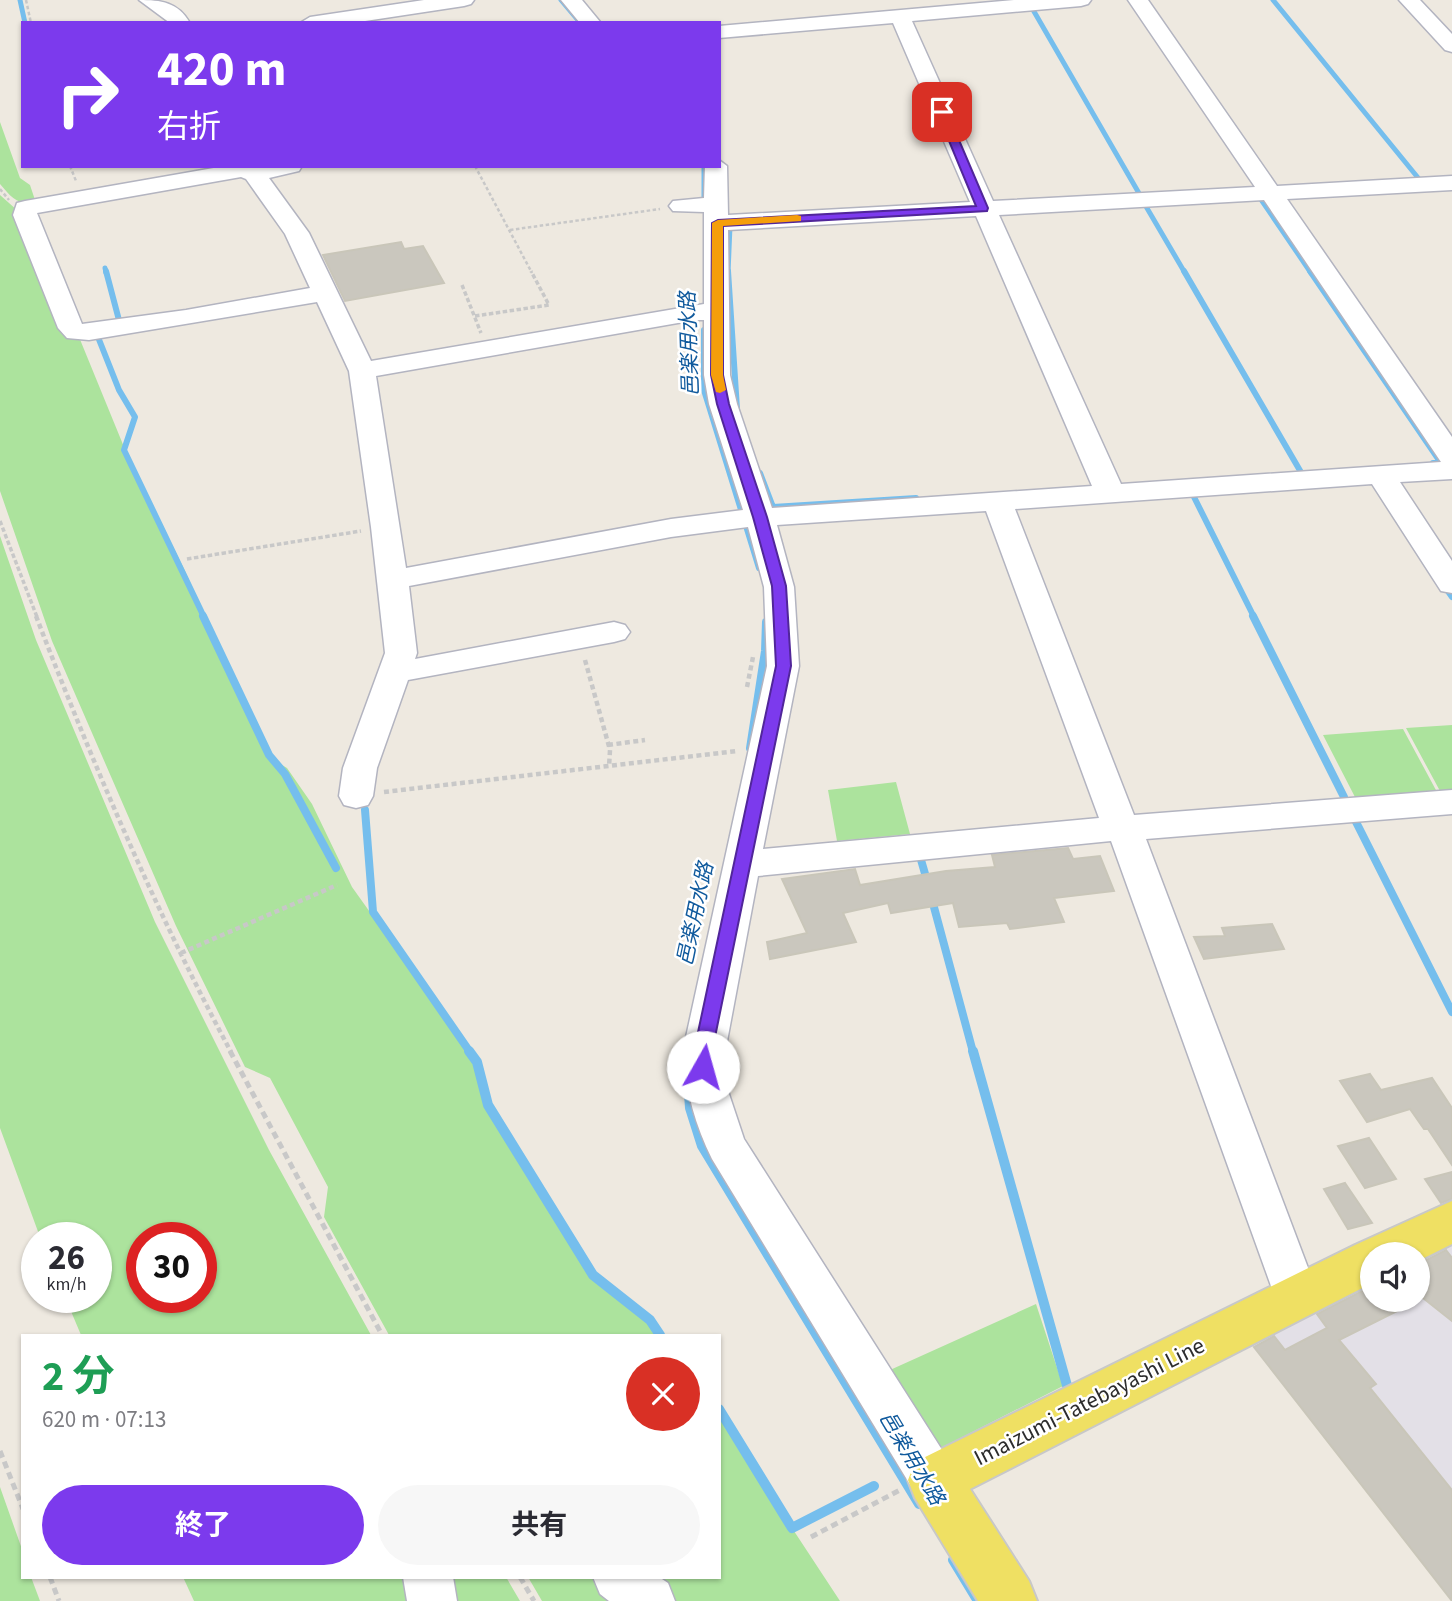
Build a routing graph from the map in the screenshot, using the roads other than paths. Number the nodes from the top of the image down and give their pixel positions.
1 (149, 0) edge
2 (464, 0) edge
3 (571, 0) edge
4 (1081, 0) edge
5 (1138, 0) edge
6 (1409, 0) edge
7 (915, 10) edge
8 (179, 21) edge
9 (323, 21) edge
10 (589, 21) edge
11 (721, 32) edge
12 (1452, 46) edge
13 (268, 168) edge
14 (715, 168) edge
15 (246, 170) edge
16 (1452, 183) edge
17 (1269, 193) junction
18 (705, 208) junction
19 (983, 208) junction
20 (325, 293) junction
21 (709, 312) junction
22 (362, 371) junction
23 (1452, 457) edge
24 (1452, 470) edge
25 (1381, 475) junction
26 (1110, 493) junction
27 (997, 501) junction
28 (750, 518) junction
29 (393, 580) junction
30 (1452, 584) edge
31 (614, 632) dead end
32 (396, 671) junction
33 (356, 796) road end
34 (1452, 802) edge
35 (1122, 828) junction
36 (743, 864) junction
37 (1451, 1222) edge
38 (1410, 1242) edge
39 (1360, 1266) edge
40 (1297, 1297) junction
41 (916, 1486) junction
42 (428, 1579) edge
43 (621, 1579) edge
44 (432, 1601) edge
45 (650, 1601) edge
46 (1009, 1601) edge

1 - 8 street
2 - 9 street
3 - 10 street
4 - 7 street
5 - 17 street
6 - 12 street
7 - 11 street
7 - 19 street
13 - 15 street
14 - 18 street
15 - 20 street
15 - 20 street
16 - 17 street
17 - 19 street
17 - 23 street
18 - 19 street
18 - 21 street
19 - 26 street
20 - 22 street
21 - 22 street
21 - 28 street
22 - 29 street
24 - 25 street
25 - 26 street
25 - 30 street
26 - 27 street
27 - 28 street
27 - 35 street
28 - 29 street
28 - 36 street
29 - 32 street
31 - 32 street
32 - 33 street
34 - 35 street
35 - 36 street
35 - 40 street
36 - 41 street
37 - 38 main road
39 - 40 main road, Imaizumi-Tatebayashi Line
40 - 41 main road, Imaizumi-Tatebayashi Line
41 - 46 main road
42 - 44 street
43 - 45 street

